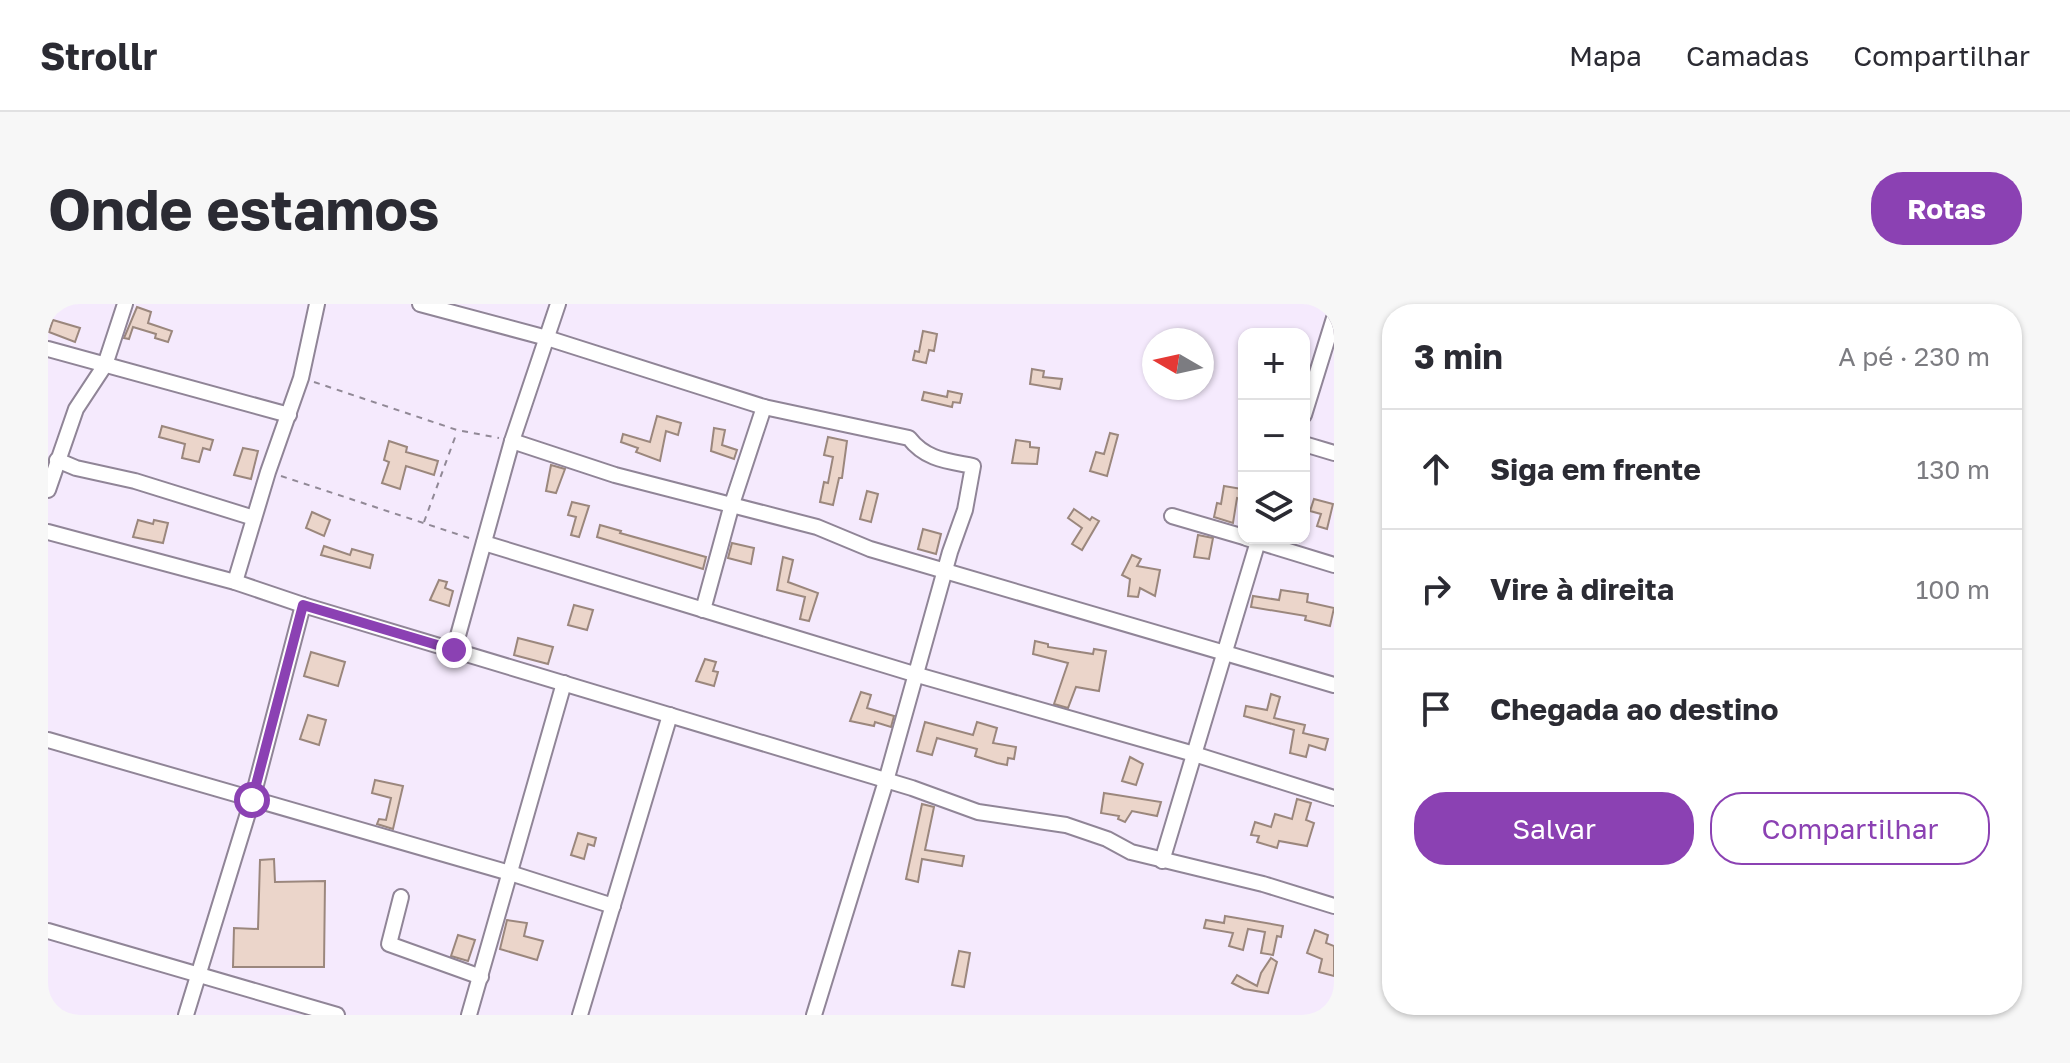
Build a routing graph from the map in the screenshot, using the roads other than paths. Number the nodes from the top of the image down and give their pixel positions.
1 (125, 304) edge
2 (317, 304) edge
3 (420, 304) edge
4 (558, 304) edge
5 (1334, 318) edge
6 (547, 338) junction
7 (1330, 346) edge
8 (48, 349) edge
9 (105, 365) junction
10 (1310, 400) edge
11 (764, 407) junction
12 (289, 415) junction
13 (512, 441) junction
14 (1310, 446) edge
15 (1334, 453) edge
16 (57, 460) junction
17 (48, 490) edge
18 (732, 504) junction
19 (1172, 516) dead end
20 (254, 518) junction
21 (48, 532) edge
22 (1238, 535) edge
23 (484, 543) junction
24 (1251, 544) edge
25 (1268, 544) edge
26 (1334, 565) edge
27 (945, 572) junction
28 (235, 582) junction
29 (303, 605) junction
30 (703, 610) junction
31 (454, 650) junction
32 (1224, 653) junction
33 (914, 674) junction
34 (564, 683) junction
35 (1334, 685) edge
36 (670, 715) junction
37 (48, 740) edge
38 (1194, 754) junction
39 (886, 781) junction
40 (1334, 798) edge
41 (252, 800) junction
42 (1162, 861) junction
43 (510, 873) junction
44 (401, 897) dead end
45 (613, 906) junction
46 (1334, 906) edge
47 (48, 931) edge
48 (198, 975) junction
49 (481, 977) junction
50 (186, 1015) edge
51 (337, 1015) edge
52 (469, 1015) edge
53 (580, 1015) edge
54 (814, 1015) edge

1 - 9 street
2 - 12 street
3 - 6 street
4 - 6 street
5 - 7 street
6 - 11 street
6 - 13 street
7 - 10 street
8 - 9 street
9 - 12 street
9 - 16 street
11 - 18 street
11 - 27 street
12 - 20 street
13 - 18 street
13 - 23 street
14 - 15 street
16 - 17 street
16 - 20 street
18 - 27 street
18 - 30 street
19 - 22 street
20 - 28 street
21 - 28 street
23 - 30 street
23 - 31 street
24 - 32 street
25 - 26 street
27 - 32 street
27 - 33 street
28 - 29 street
29 - 31 street
29 - 41 street
30 - 33 street
31 - 34 street
32 - 35 street
32 - 38 street
33 - 38 street
33 - 39 street
34 - 36 street
34 - 43 street
36 - 39 street
36 - 45 street
37 - 41 street
38 - 40 street
38 - 42 street
39 - 42 street
39 - 54 street
41 - 43 street
41 - 48 street
42 - 46 street
43 - 45 street
43 - 49 street
44 - 49 street
45 - 53 street
47 - 48 street
48 - 50 street
48 - 51 street
49 - 52 street

